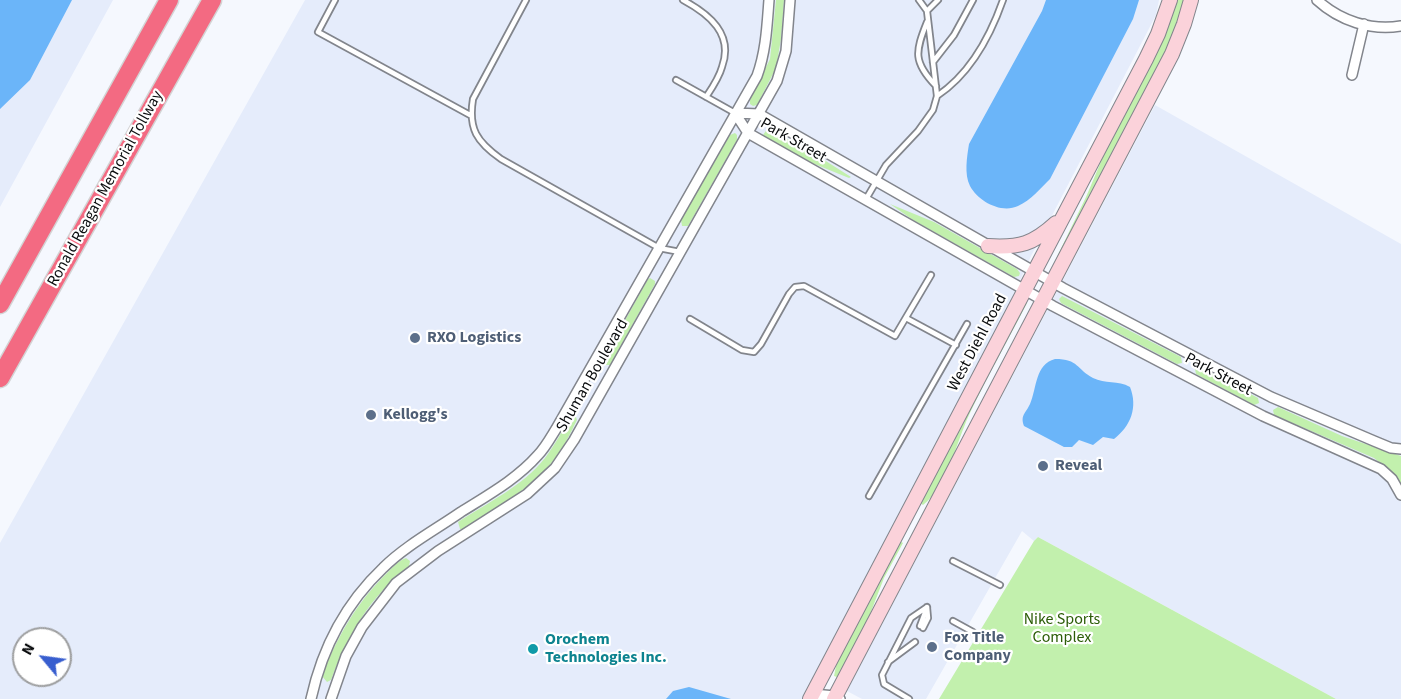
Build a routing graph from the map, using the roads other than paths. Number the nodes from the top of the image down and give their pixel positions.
1 (169, 0) edge
2 (212, 0) edge
3 (335, 0) edge
4 (526, 0) edge
5 (683, 0) edge
6 (770, 0) edge
7 (790, 0) edge
8 (920, 0) edge
9 (938, 0) edge
10 (973, 0) edge
11 (1003, 0) edge
12 (1170, 0) edge
13 (1191, 0) edge
14 (1317, 0) edge
15 (927, 11) junction
16 (928, 21) junction
17 (1364, 24) junction
18 (1401, 26) edge
19 (933, 62) junction
20 (1352, 75) dead end
21 (676, 80) dead end
22 (936, 86) junction
23 (937, 96) junction
24 (706, 97) junction
25 (735, 113) junction
26 (759, 114) junction
27 (470, 115) junction
28 (748, 133) junction
29 (875, 182) junction
30 (866, 200) junction
31 (1062, 218) junction
32 (988, 246) junction
33 (659, 248) junction
34 (681, 252) junction
35 (1034, 271) junction
36 (931, 275) dead end
37 (1052, 281) junction
38 (1025, 290) junction
39 (1042, 300) junction
40 (0, 304) edge
41 (906, 318) junction
42 (690, 319) dead end
43 (967, 324) dead end
44 (956, 345) junction
45 (0, 378) edge
46 (1401, 449) edge
47 (1401, 495) edge
48 (869, 496) dead end
49 (906, 517) junction
50 (924, 526) junction
51 (953, 561) dead end
52 (1000, 585) dead end
53 (953, 621) dead end
54 (921, 627) dead end
55 (973, 632) dead end
56 (913, 641) dead end
57 (887, 663) junction
58 (812, 697) edge
59 (836, 698) edge
60 (311, 699) edge
61 (331, 699) edge
62 (909, 699) edge

1 - 40 highway
2 - 45 highway, Ronald Reagan Memorial Tollway
3 - 27 lane
4 - 27 lane
5 - 24 lane
6 - 25 street, Shuman Boulevard
7 - 26 street, Shuman Boulevard
8 - 15 lane
9 - 15 lane
10 - 19 lane
11 - 23 lane
12 - 31 street, West Diehl Road
13 - 37 street
14 - 17 street
15 - 16 lane
16 - 19 lane
16 - 22 lane
17 - 18 street
17 - 20 street
19 - 22 lane
21 - 24 lane
22 - 23 lane
23 - 29 lane
24 - 25 lane
25 - 26 street, Park Street
25 - 28 street, Park Street
25 - 33 street, Shuman Boulevard
26 - 28 street, Shuman Boulevard
26 - 29 street, Park Street
27 - 33 lane
28 - 30 street, Park Street
28 - 34 street, Shuman Boulevard
29 - 30 lane
29 - 32 street, Park Street
30 - 38 street, Park Street
31 - 32 street
31 - 35 street, West Diehl Road
32 - 35 street, Park Street
33 - 34 lane
33 - 60 street, Shuman Boulevard
34 - 61 street, Shuman Boulevard
35 - 37 street, Park Street
35 - 38 street, West Diehl Road
36 - 41 lane
37 - 39 street
37 - 46 street, Park Street
38 - 39 street, Park Street
38 - 49 street, West Diehl Road
39 - 47 street, Park Street
39 - 50 street
41 - 42 lane
41 - 44 lane
43 - 44 lane
44 - 48 lane
49 - 50 lane
49 - 58 street, West Diehl Road
50 - 59 street
51 - 52 lane
53 - 55 lane
54 - 57 lane
56 - 57 lane
57 - 62 lane
58 - 59 street

